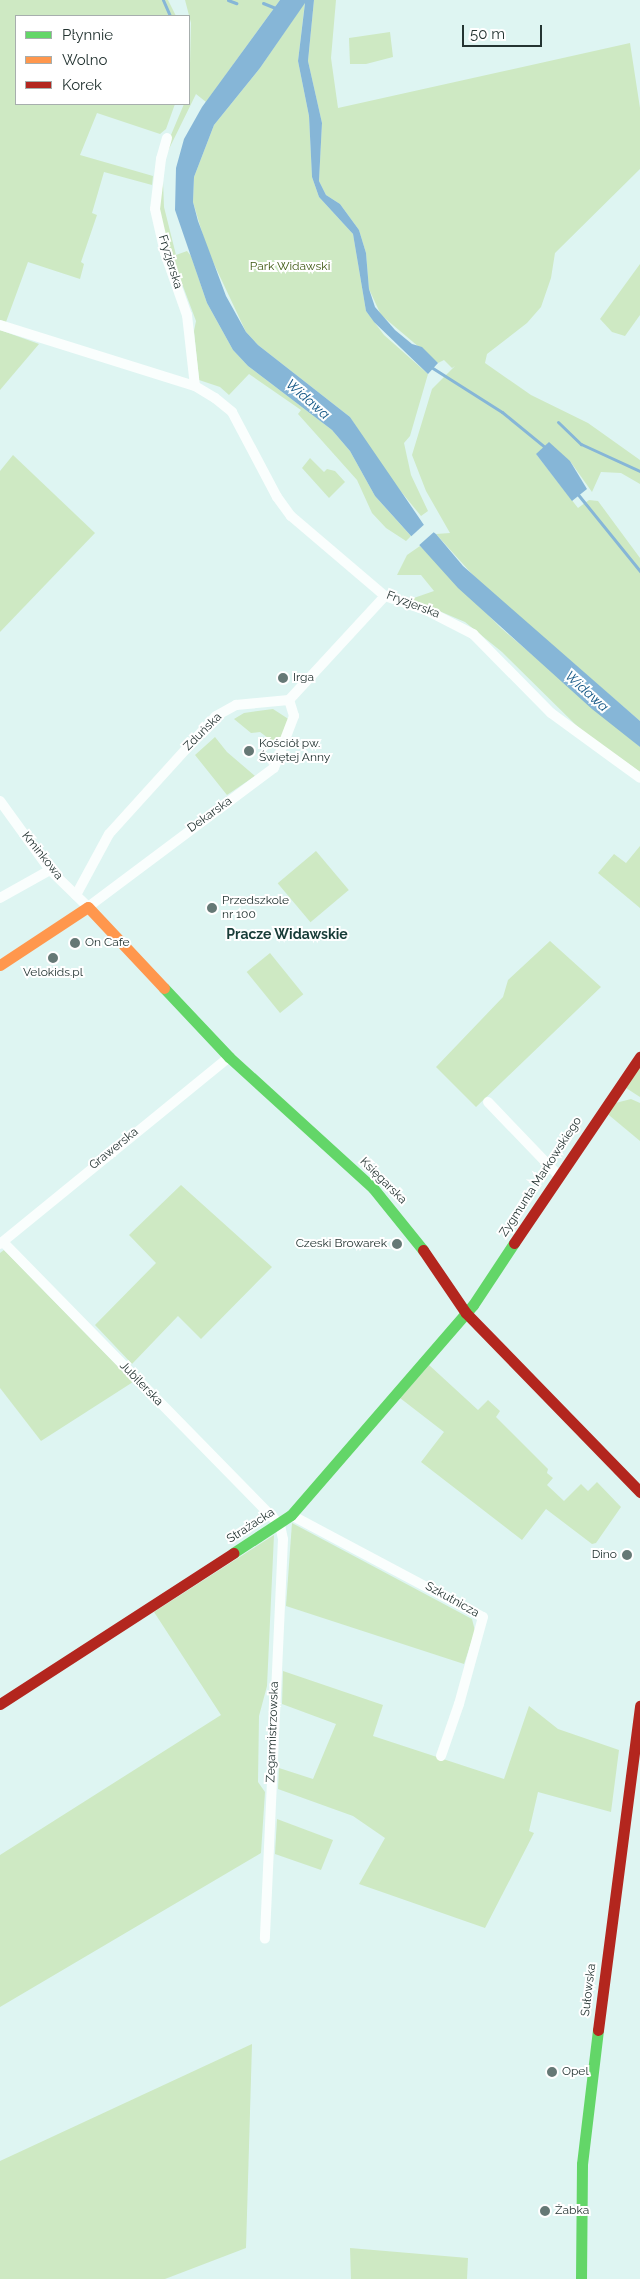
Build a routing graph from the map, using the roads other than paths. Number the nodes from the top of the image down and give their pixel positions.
1 (167, 138) dead end
2 (0, 325) edge
3 (195, 386) junction
4 (385, 596) junction
5 (289, 700) junction
6 (640, 778) edge
7 (0, 802) edge
8 (46, 872) junction
9 (76, 895) junction
10 (0, 898) edge
11 (88, 907) junction
12 (0, 965) edge
13 (229, 1057) junction
14 (640, 1057) edge
15 (488, 1102) dead end
16 (558, 1175) junction
17 (1, 1243) edge
18 (466, 1313) junction
19 (640, 1492) edge
20 (292, 1515) junction
21 (280, 1525) junction
22 (0, 1704) edge
23 (640, 1706) edge
24 (441, 1756) dead end
25 (265, 1940) dead end
26 (581, 2279) edge

1 - 3 street, Fryzjerska
2 - 3 street, Fryzjerska
3 - 4 street, Fryzjerska
4 - 5 street
4 - 6 street, Fryzjerska
5 - 9 street, Zduńska
5 - 11 street, Dekarska
7 - 8 street, Kminkowa
8 - 9 street, Kminkowa
8 - 10 street
9 - 11 street, Kminkowa
11 - 12 street
11 - 13 street, Księgarska
13 - 17 street, Grawerska
13 - 18 street, Księgarska
14 - 16 street, Zygmunta Markowskiego
15 - 16 street
16 - 18 street, Zygmunta Markowskiego
17 - 21 street, Jubilerska
18 - 19 street, Księgarska
18 - 20 street, Strażacka
20 - 21 street, Strażacka
20 - 24 street, Szkutnicza
21 - 22 street, Strażacka
21 - 25 street, Zegarmistrzowska
23 - 26 street, Sułowska

